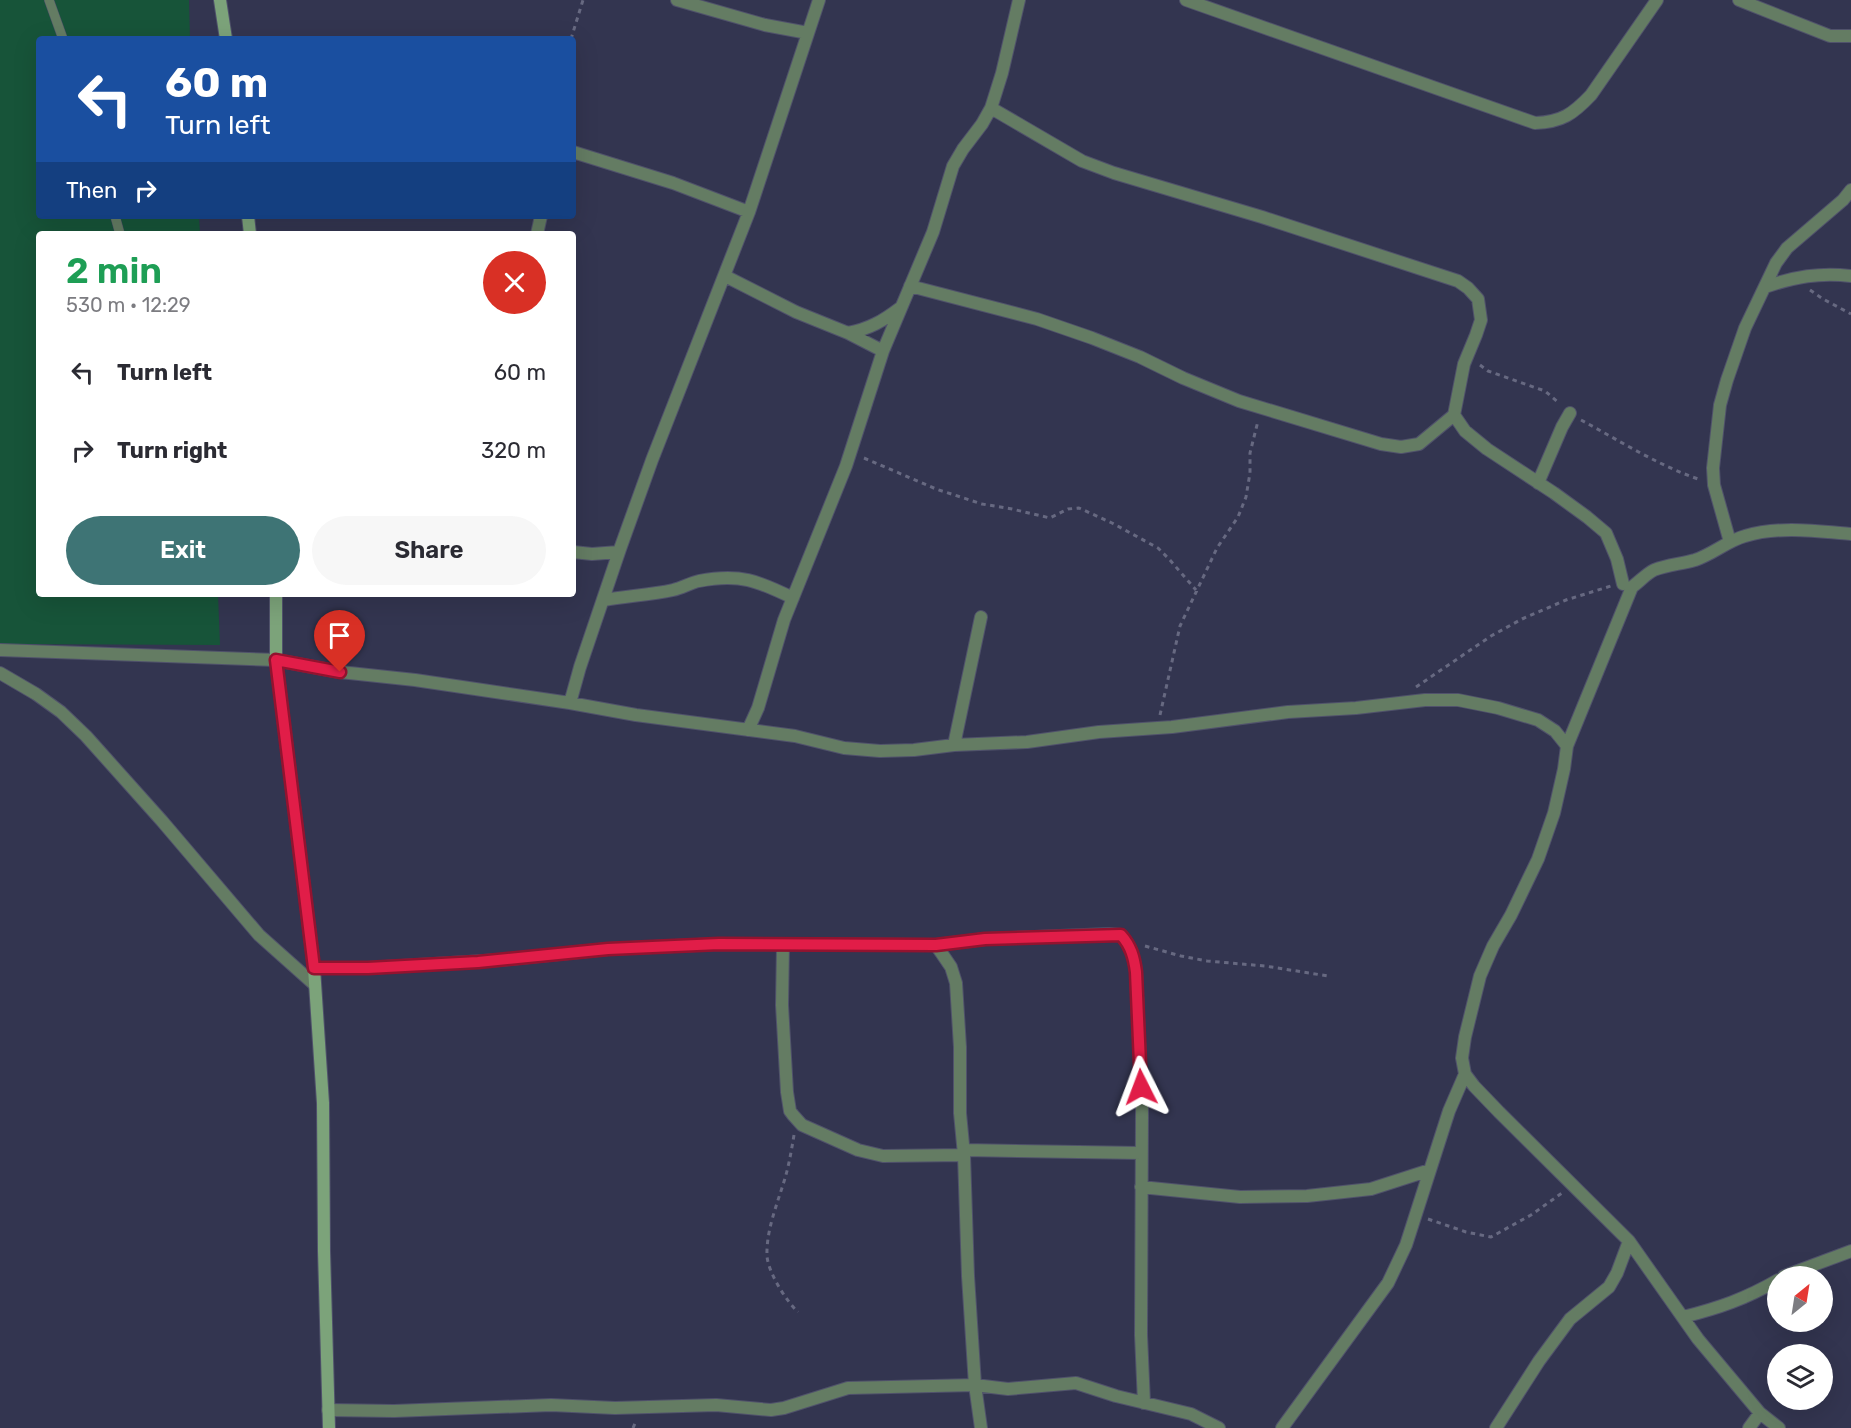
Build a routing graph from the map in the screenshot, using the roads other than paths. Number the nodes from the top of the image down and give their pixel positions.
1 (49, 0) edge
2 (220, 0) edge
3 (677, 0) edge
4 (819, 0) edge
5 (1019, 0) edge
6 (1186, 0) edge
7 (1657, 0) edge
8 (1739, 0) edge
9 (808, 33) junction
10 (62, 36) edge
11 (226, 36) edge
12 (1851, 36) edge
13 (991, 108) junction
14 (576, 153) edge
15 (1851, 190) edge
16 (749, 212) junction
17 (725, 276) junction
18 (1851, 276) edge
19 (910, 286) junction
20 (1765, 287) junction
21 (901, 308) junction
22 (848, 333) junction
23 (883, 351) junction
24 (1570, 413) road end
25 (1454, 415) junction
26 (1538, 483) junction
27 (1851, 534) edge
28 (1730, 542) junction
29 (576, 552) edge
30 (619, 552) junction
31 (1623, 584) road end
32 (276, 597) edge
33 (793, 598) junction
34 (603, 600) junction
35 (981, 617) dead end
36 (0, 650) edge
37 (276, 660) junction
38 (0, 673) edge
39 (570, 703) junction
40 (748, 730) junction
41 (954, 745) junction
42 (1567, 746) junction
43 (783, 945) junction
44 (936, 945) junction
45 (314, 968) junction
46 (315, 985) junction
47 (1465, 1074) junction
48 (964, 1152) junction
49 (1141, 1153) junction
50 (1430, 1170) junction
51 (1141, 1187) junction
52 (1629, 1241) junction
53 (1851, 1251) edge
54 (1811, 1266) edge
55 (1767, 1286) edge
56 (1683, 1317) junction
57 (975, 1385) junction
58 (1144, 1403) junction
59 (328, 1410) junction
60 (1760, 1413) junction
61 (329, 1428) edge
62 (981, 1428) edge
63 (1219, 1428) edge
64 (1282, 1428) edge
65 (1496, 1428) edge
66 (1749, 1428) edge
67 (1779, 1428) edge

1 - 10 lane
2 - 11 street
3 - 9 street
4 - 9 street
5 - 13 street
6 - 7 street
8 - 12 street
9 - 16 street
13 - 19 street
13 - 25 street
14 - 16 street
15 - 20 street
16 - 17 street
17 - 22 street
17 - 30 street
18 - 20 street
19 - 21 street
19 - 25 street
20 - 28 street
21 - 22 street
21 - 23 street
22 - 23 street
23 - 33 street
24 - 26 street
25 - 26 street
26 - 31 street
27 - 28 street
28 - 42 street
29 - 30 street
30 - 34 street
32 - 37 street
33 - 34 street
33 - 40 street
34 - 39 street
35 - 41 street
36 - 37 street
37 - 39 street
37 - 45 street
38 - 46 street
39 - 40 street
40 - 41 street
41 - 42 street
42 - 47 street
43 - 44 street
43 - 45 street
43 - 48 street
44 - 48 street
44 - 49 street
45 - 46 street
46 - 59 street
47 - 50 street
47 - 52 street
48 - 49 street
48 - 57 street
49 - 51 street
50 - 51 street
50 - 64 street
51 - 58 street
52 - 56 street
52 - 65 street
53 - 54 street
55 - 56 street
56 - 60 street
57 - 58 street
57 - 59 street
57 - 62 street
58 - 63 street
59 - 61 street
60 - 66 street
60 - 67 street

